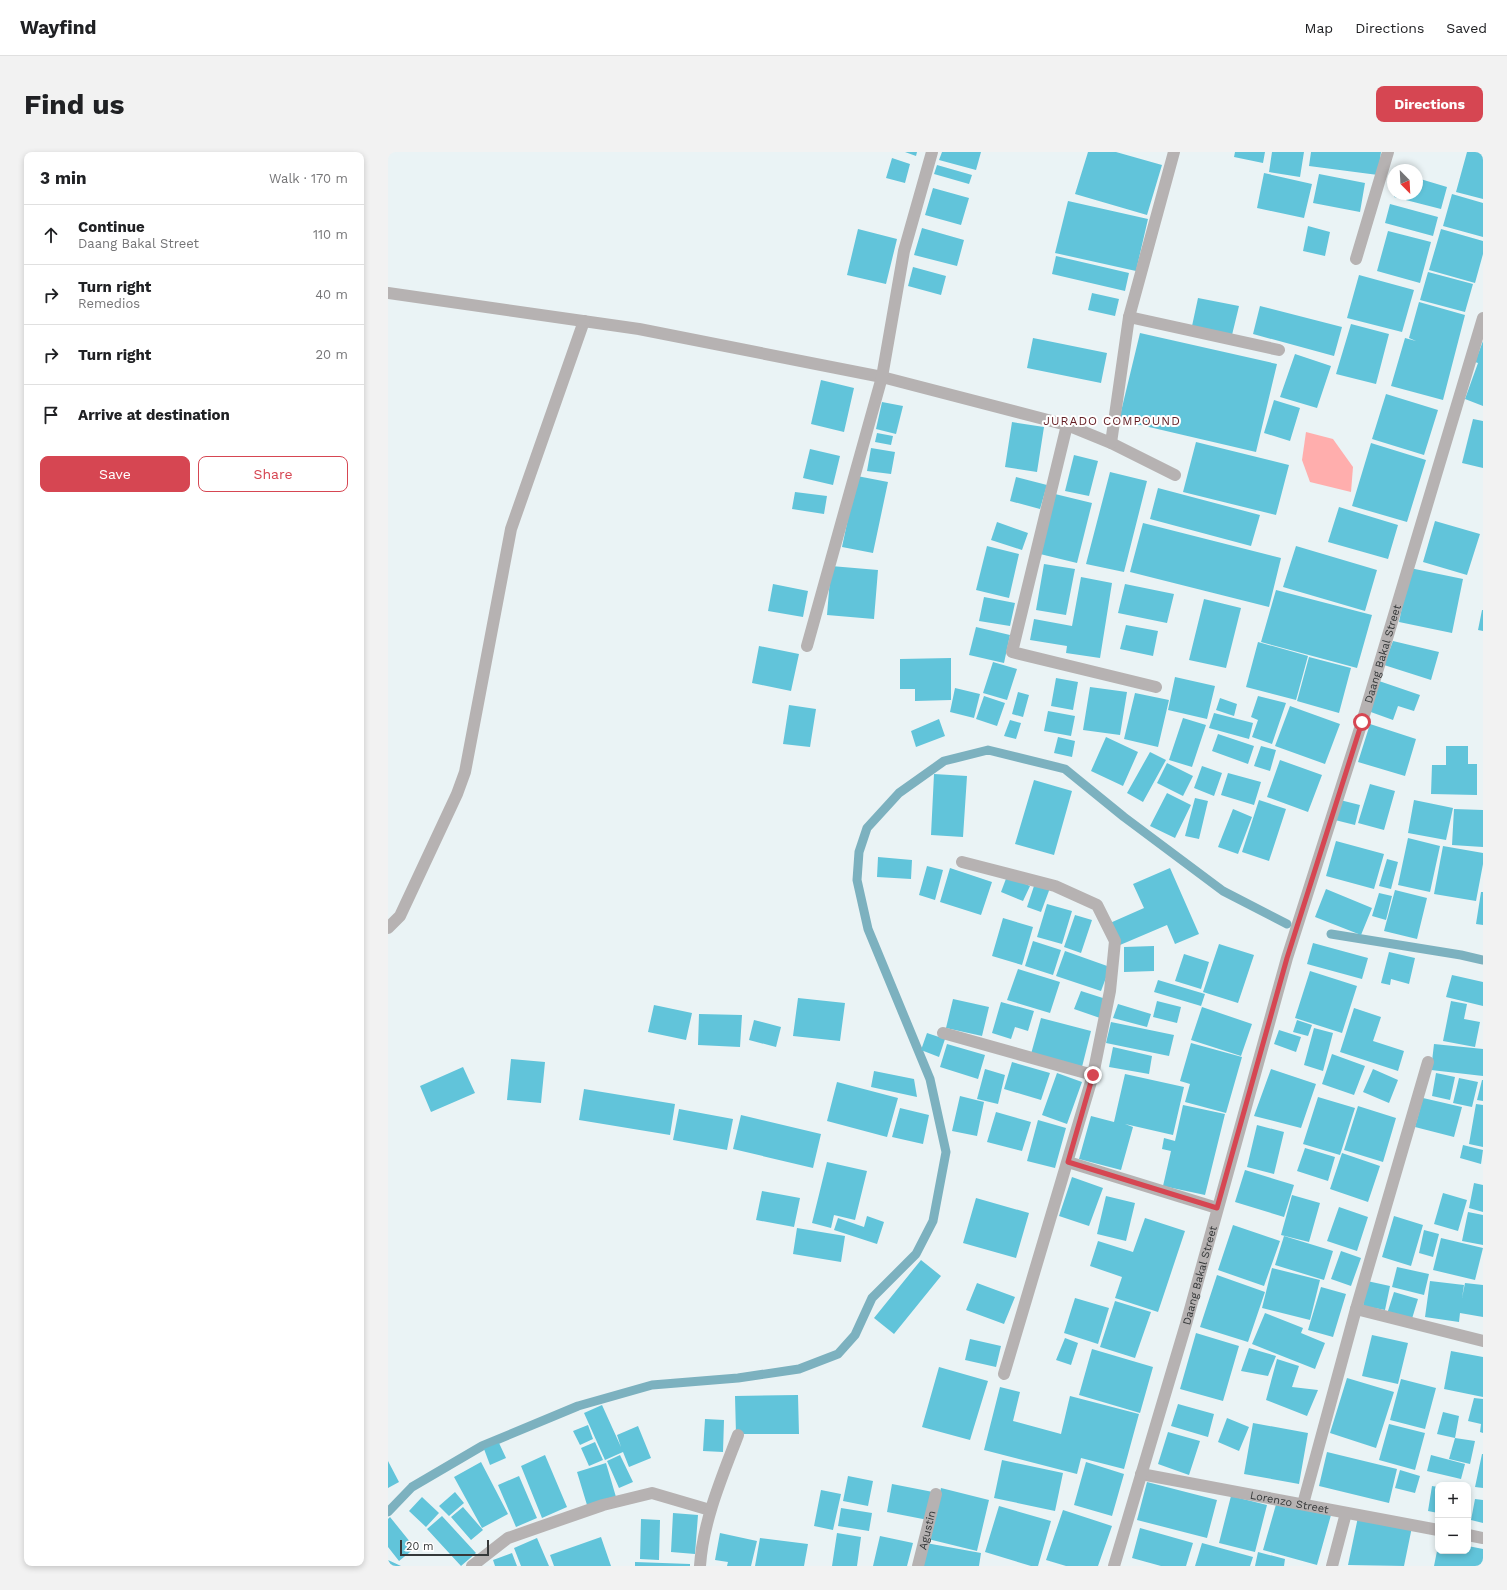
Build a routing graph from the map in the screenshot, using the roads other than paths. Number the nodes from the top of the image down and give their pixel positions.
1 (932, 152) edge
2 (1174, 152) edge
3 (1388, 152) edge
4 (1356, 259) dead end
5 (388, 293) edge
6 (1129, 317) junction
7 (1483, 318) edge
8 (584, 321) junction
9 (1279, 350) dead end
10 (882, 377) junction
11 (1067, 425) junction
12 (1111, 443) junction
13 (1175, 475) dead end
14 (807, 646) dead end
15 (1156, 687) dead end
16 (962, 862) dead end
17 (388, 928) edge
18 (943, 1033) dead end
19 (1428, 1062) dead end
20 (1093, 1075) junction
21 (1068, 1162) junction
22 (1217, 1208) junction
23 (1356, 1309) junction
24 (1483, 1342) edge
25 (1004, 1374) dead end
26 (738, 1435) dead end
27 (1141, 1474) junction
28 (936, 1494) dead end
29 (1303, 1504) junction
30 (710, 1510) junction
31 (1346, 1513) junction
32 (1435, 1529) edge
33 (1471, 1536) edge
34 (1483, 1538) edge
35 (472, 1566) edge
36 (700, 1566) edge
37 (918, 1566) edge
38 (1114, 1566) edge
39 (1332, 1566) edge

1 - 10 street
2 - 6 street
3 - 4 street
5 - 8 street
6 - 9 street
6 - 12 street
7 - 22 street, Daang Bakal Street
8 - 10 street
8 - 17 street
10 - 11 street
10 - 14 street
11 - 12 street
11 - 15 street
12 - 13 street
16 - 20 street
18 - 20 street
19 - 23 street
20 - 21 street
21 - 22 street
21 - 25 street
22 - 27 street, Daang Bakal Street
23 - 24 street
23 - 29 street
26 - 30 street
27 - 29 street, Lorenzo Street
27 - 38 street, Daang Bakal Street
28 - 37 street, Agustin
29 - 31 street, Lorenzo Street
30 - 35 street
30 - 36 street
31 - 32 street, Lorenzo Street
31 - 39 street
33 - 34 street

